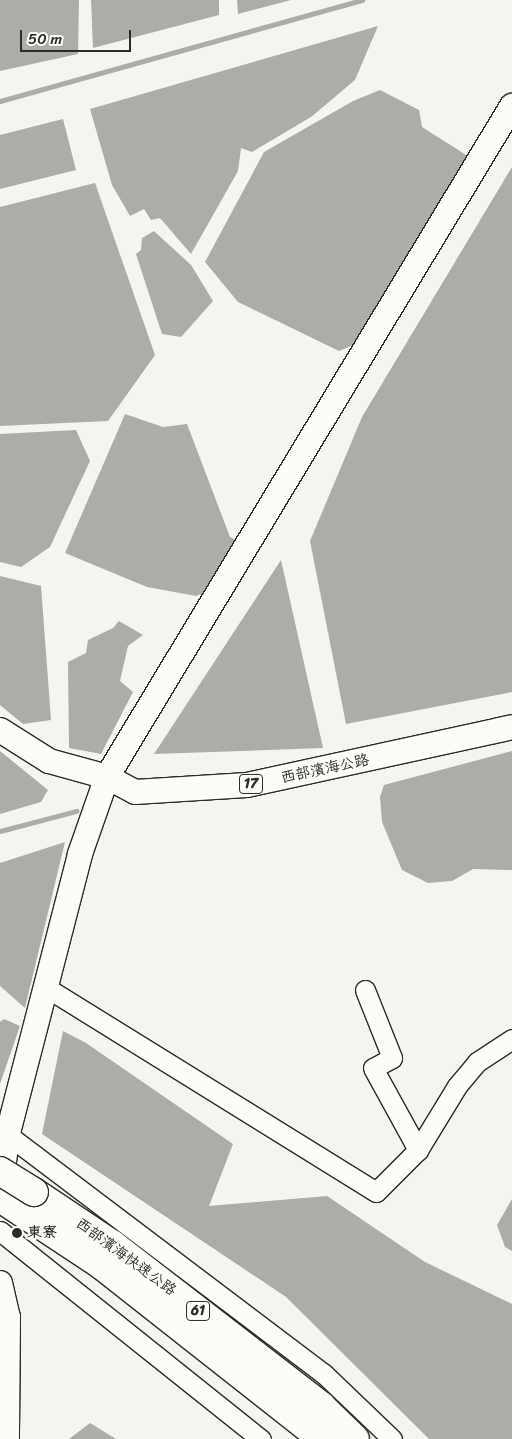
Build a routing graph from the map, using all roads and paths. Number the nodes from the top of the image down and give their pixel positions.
1 (512, 106) edge
2 (512, 728) edge
3 (0, 730) edge
4 (107, 778) junction
5 (47, 988) junction
6 (364, 990) dead end
7 (512, 1040) edge
8 (4, 1131) edge
9 (418, 1150) junction
10 (0, 1171) edge
11 (0, 1190) edge
12 (19, 1201) edge
13 (0, 1231) edge
14 (0, 1283) edge
15 (7, 1439) edge
16 (261, 1439) edge
17 (322, 1439) edge
18 (355, 1439) edge
19 (392, 1439) edge

1 - 4 main road
2 - 4 main road, 西部濱海公路 / 17
3 - 4 main road, 西部濱海公路 / 17
4 - 5 main road
5 - 8 main road
5 - 9 street
6 - 9 street
7 - 9 street
8 - 11 main road
8 - 19 street
10 - 12 highway, 61, bridge
12 - 17 highway, 西部濱海快速公路 / 61
12 - 18 highway, 西部濱海快速公路 / 61
13 - 16 street
14 - 15 main road

